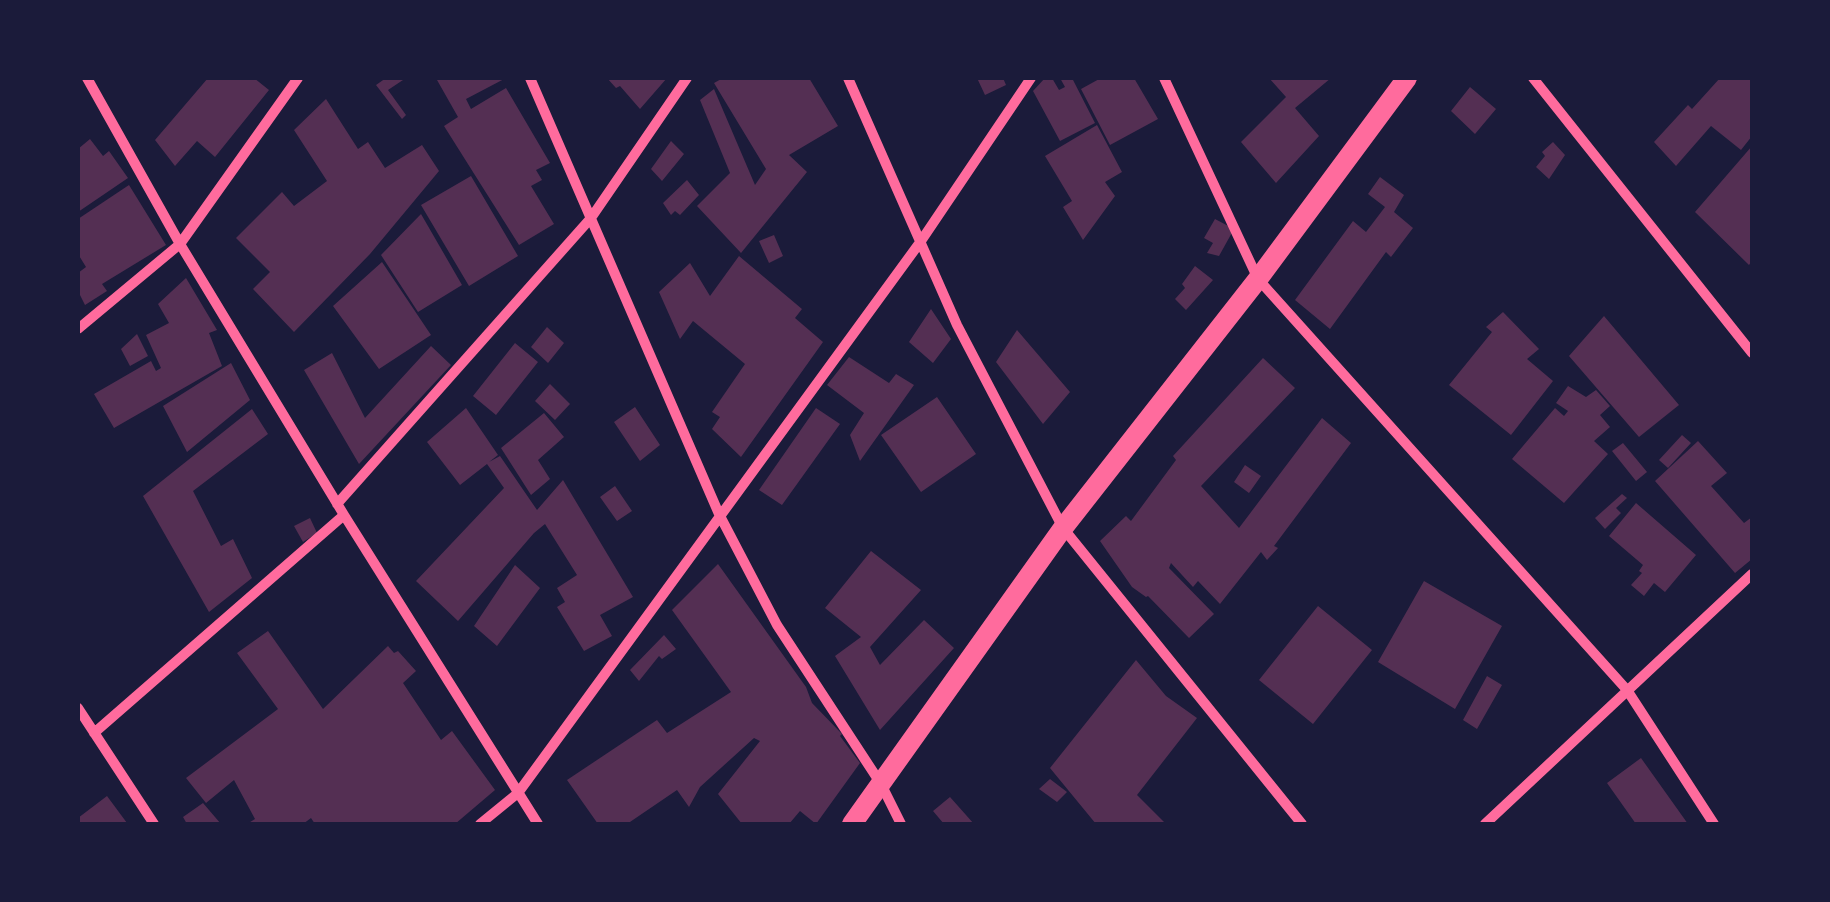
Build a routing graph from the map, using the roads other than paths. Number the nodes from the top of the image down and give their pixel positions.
1 (87, 78) edge
2 (298, 78) edge
3 (530, 78) edge
4 (688, 78) edge
5 (848, 78) edge
6 (1031, 78) edge
7 (1164, 78) edge
8 (1407, 78) edge
9 (1533, 78) edge
10 (591, 218) junction
11 (921, 241) junction
12 (180, 244) junction
13 (1258, 279) junction
14 (78, 329) edge
15 (1752, 353) edge
16 (341, 510) junction
17 (719, 514) junction
18 (1063, 528) junction
19 (1752, 574) edge
20 (1627, 690) junction
21 (78, 708) edge
22 (94, 733) junction
23 (881, 784) junction
24 (518, 792) junction
25 (154, 824) edge
26 (480, 824) edge
27 (538, 824) edge
28 (852, 824) edge
29 (901, 824) edge
30 (1302, 824) edge
31 (1485, 824) edge
32 (1714, 824) edge

1 - 12 street
2 - 12 street
3 - 10 street
4 - 10 street
5 - 11 street
6 - 11 street
7 - 13 street
8 - 13 main road
9 - 15 street
10 - 16 street
10 - 17 street
11 - 17 street
11 - 18 street
12 - 14 street
12 - 16 street
13 - 18 main road
13 - 20 street
16 - 22 street
16 - 24 street
17 - 23 street
17 - 24 street
18 - 23 main road
18 - 30 street
19 - 20 street
20 - 31 street
20 - 32 street
21 - 22 street
22 - 25 street
23 - 28 main road
23 - 29 street
24 - 26 street
24 - 27 street

